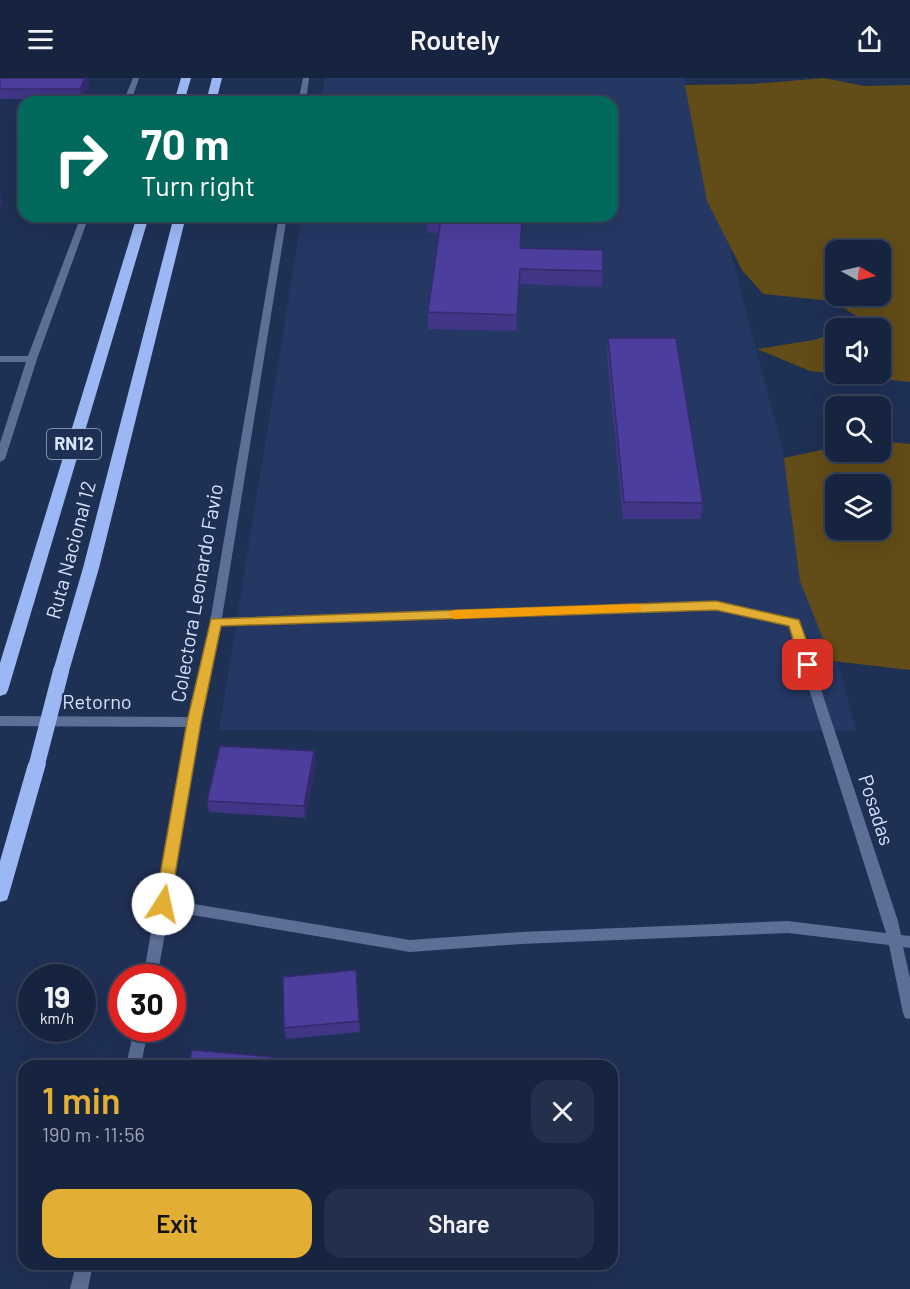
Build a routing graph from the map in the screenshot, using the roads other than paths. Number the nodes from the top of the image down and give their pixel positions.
1 (136, 78) edge
2 (186, 78) edge
3 (218, 78) edge
4 (306, 78) edge
5 (129, 96) edge
6 (180, 96) edge
7 (213, 96) edge
8 (303, 96) edge
9 (83, 222) edge
10 (141, 222) edge
11 (178, 222) edge
12 (282, 222) edge
13 (0, 359) edge
14 (32, 359) junction
15 (0, 459) edge
16 (216, 622) junction
17 (0, 690) edge
18 (0, 721) edge
19 (194, 722) junction
20 (0, 894) edge
21 (163, 904) junction
22 (895, 940) junction
23 (910, 942) edge
24 (152, 964) edge
25 (910, 1013) edge
26 (139, 1042) edge
27 (135, 1060) edge
28 (84, 1270) edge
29 (79, 1289) edge

1 - 5 street
2 - 6 highway
3 - 7 highway
4 - 8 street
9 - 14 street
10 - 17 highway, Ruta Nacional 12 / RN12
11 - 20 highway, Ruta Nacional 12 / RN12, bridge
12 - 16 street, Colectora Leonardo Favio
13 - 14 street
14 - 15 street
16 - 19 street, Colectora Leonardo Favio
16 - 22 street, Posadas
18 - 19 street, Retorno
19 - 21 street, Colectora Leonardo Favio
21 - 22 street
21 - 24 street, Colectora Leonardo Favio
22 - 23 street
22 - 25 street, Posadas
26 - 27 street
28 - 29 street

